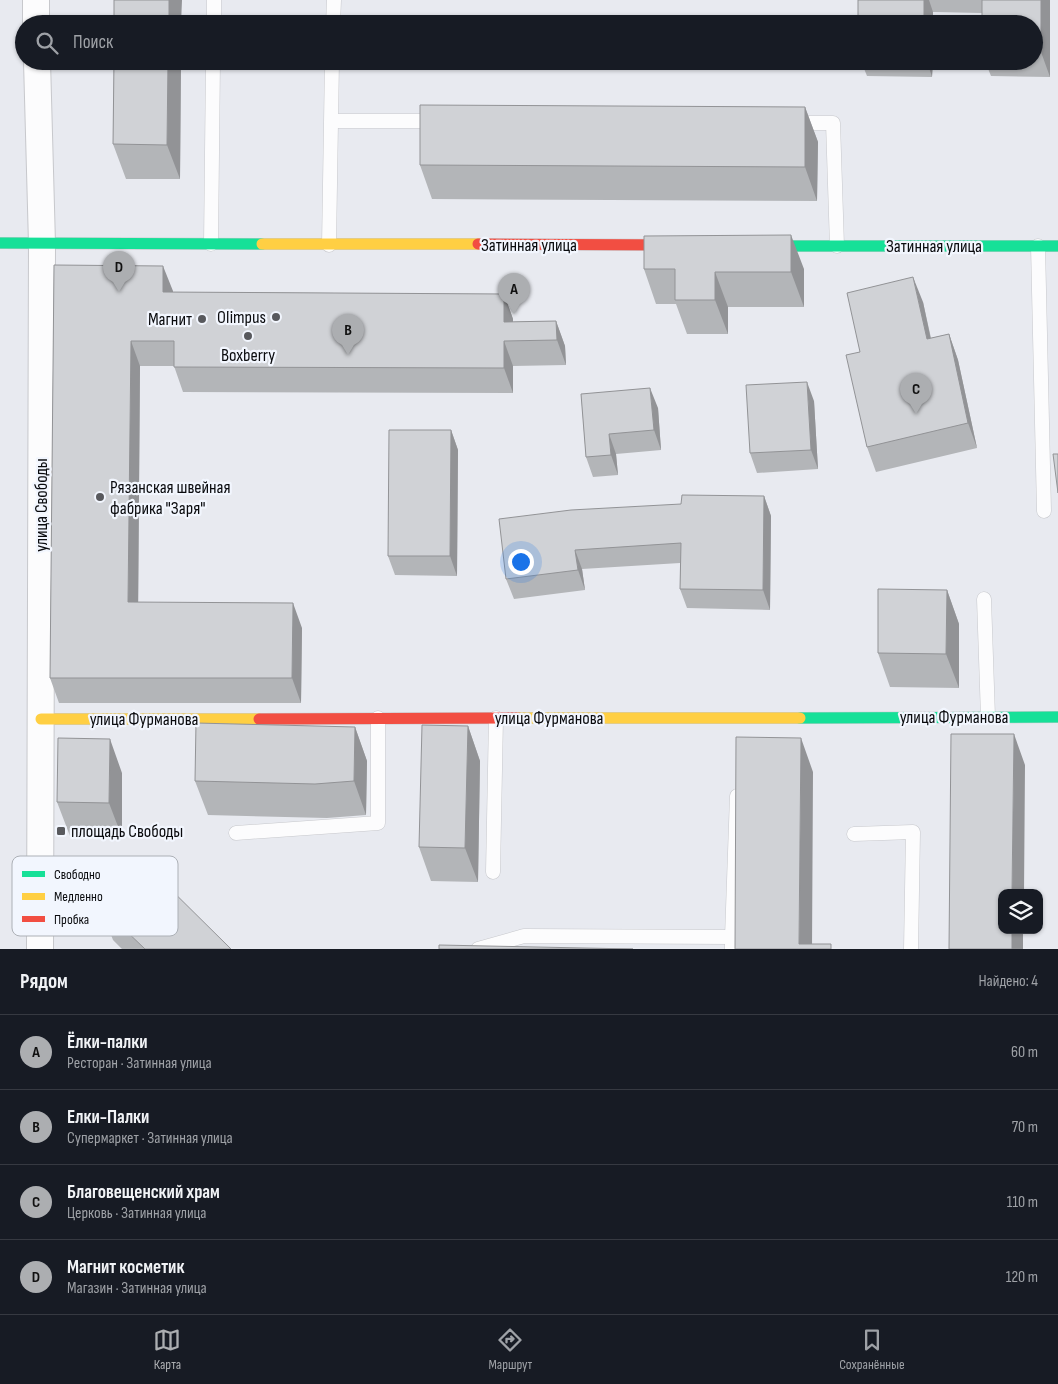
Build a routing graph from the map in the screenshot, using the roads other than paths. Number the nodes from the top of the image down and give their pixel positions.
1 (36, 0) edge
2 (214, 0) edge
3 (334, 0) edge
4 (36, 15) edge
5 (214, 15) edge
6 (333, 15) edge
7 (37, 70) edge
8 (213, 70) edge
9 (332, 70) edge
10 (331, 121) junction
11 (450, 122) edge
12 (774, 123) edge
13 (0, 243) edge
14 (42, 244) junction
15 (211, 244) junction
16 (329, 245) junction
17 (688, 246) edge
18 (748, 246) edge
19 (837, 246) junction
20 (1038, 246) junction
21 (1058, 246) edge
22 (1044, 510) dead end
23 (984, 599) dead end
24 (1058, 716) edge
25 (988, 717) junction
26 (378, 718) junction
27 (496, 718) junction
28 (40, 719) junction
29 (737, 784) edge
30 (236, 833) dead end
31 (854, 834) dead end
32 (40, 856) edge
33 (493, 872) dead end
34 (40, 936) edge
35 (732, 943) edge
36 (40, 949) edge
37 (478, 949) edge
38 (911, 949) edge

1 - 4 street
2 - 5 lane
3 - 6 lane
7 - 14 street, улица Свободы
8 - 15 lane
9 - 10 lane
10 - 11 lane
10 - 16 lane
12 - 19 lane
13 - 14 street, Затинная улица
14 - 15 street, Затинная улица
14 - 28 street, улица Свободы
15 - 16 street, Затинная улица
16 - 17 street, Затинная улица
18 - 19 street, Затинная улица
19 - 20 street, Затинная улица
20 - 21 street, Затинная улица
20 - 22 lane
23 - 25 lane
24 - 25 street, улица Фурманова
25 - 27 street, улица Фурманова
26 - 27 street, улица Фурманова
26 - 28 street, улица Фурманова
26 - 30 lane
27 - 33 lane
28 - 32 street, улица Свободы
29 - 35 lane
31 - 38 lane
34 - 36 street, улица Свободы
35 - 37 lane

